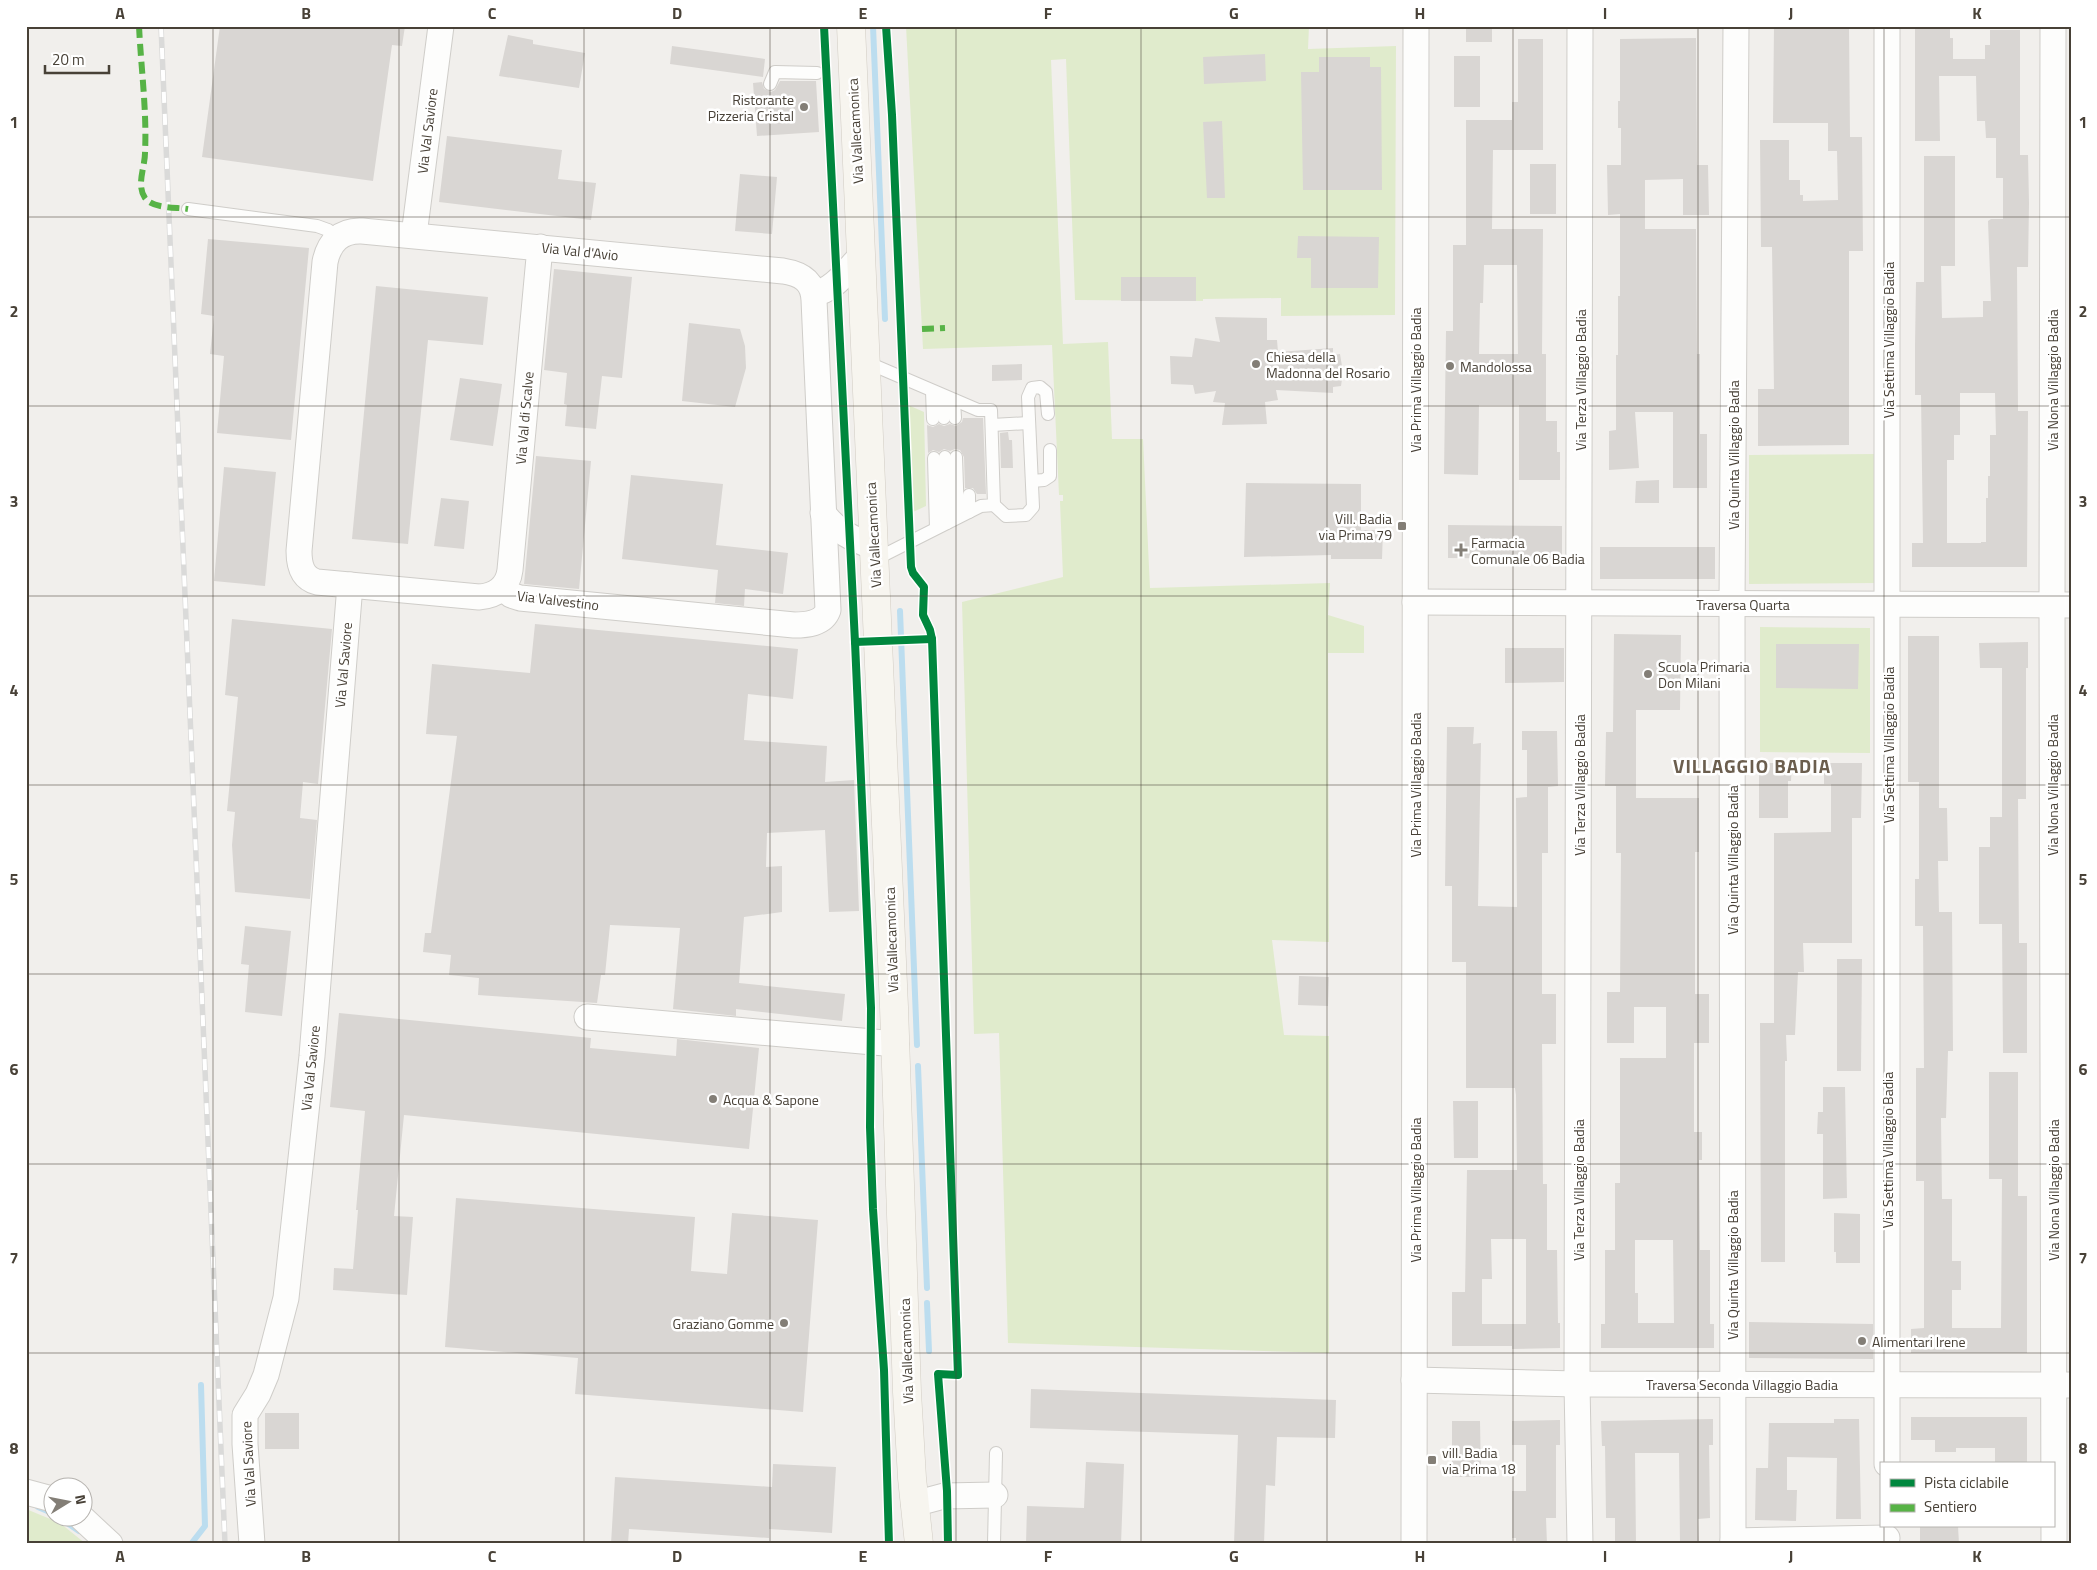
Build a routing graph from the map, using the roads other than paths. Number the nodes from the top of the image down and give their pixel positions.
1 (441, 26) edge
2 (851, 26) edge
3 (1416, 26) edge
4 (1580, 26) edge
5 (1736, 26) edge
6 (1887, 26) edge
7 (2053, 26) edge
8 (817, 73) dead end
9 (770, 84) dead end
10 (188, 208) dead end
11 (414, 235) junction
12 (338, 237) junction
13 (540, 247) junction
14 (861, 256) junction
15 (814, 293) junction
16 (866, 362) junction
17 (1048, 414) dead end
18 (1029, 423) junction
19 (992, 425) junction
20 (1050, 450) dead end
21 (1032, 481) junction
22 (994, 505) junction
23 (963, 511) junction
24 (823, 513) junction
25 (874, 554) junction
26 (350, 586) junction
27 (503, 587) junction
28 (1415, 602) junction
29 (1580, 603) junction
30 (1732, 604) junction
31 (1888, 605) junction
32 (2061, 606) edge
33 (587, 1017) dead end
34 (896, 1044) junction
35 (1414, 1380) junction
36 (1577, 1384) junction
37 (1732, 1384) junction
38 (1887, 1384) junction
39 (2062, 1385) edge
40 (996, 1453) dead end
41 (1887, 1462) edge
42 (913, 1491) junction
43 (26, 1492) edge
44 (995, 1495) junction
45 (42, 1496) edge
46 (92, 1527) edge
47 (1887, 1536) edge
48 (1733, 1542) edge
49 (110, 1544) edge
50 (252, 1544) edge
51 (908, 1544) edge
52 (919, 1544) edge
53 (994, 1544) edge
54 (1414, 1544) edge
55 (1580, 1544) edge
56 (2054, 1544) edge

1 - 11 street, Via Val Saviore
2 - 14 main road, Via Vallecamonica
3 - 28 street, Via Prima Villaggio Badia
4 - 29 street, Via Terza Villaggio Badia
5 - 30 street, Via Quinta Villaggio Badia
6 - 31 street, Via Settima Villaggio Badia
7 - 32 street, Via Nona Villaggio Badia
8 - 9 lane
10 - 12 lane
11 - 12 street, Via Val d'Avio
11 - 13 street, Via Val d'Avio
12 - 26 street, Via Valvestino
13 - 15 street, Via Val d'Avio
13 - 27 street, Via Val di Scalve
14 - 15 street
14 - 16 main road, Via Vallecamonica
15 - 24 street
16 - 19 lane
16 - 25 main road, Via Vallecamonica
17 - 18 lane
18 - 19 lane
18 - 21 lane
19 - 22 lane
20 - 21 lane
21 - 22 lane
22 - 23 lane
23 - 23 lane
23 - 25 lane
24 - 25 street
24 - 27 street, Via Valvestino
25 - 34 main road, Via Vallecamonica
26 - 27 street, Via Valvestino
26 - 50 street, Via Val Saviore
28 - 29 street, Traversa Quarta
28 - 35 street, Via Prima Villaggio Badia
29 - 30 street, Traversa Quarta
29 - 36 street, Via Terza Villaggio Badia
30 - 31 street, Traversa Quarta
30 - 37 street, Via Quinta Villaggio Badia
31 - 32 street, Traversa Quarta
31 - 38 street, Via Settima Villaggio Badia
32 - 39 street, Via Nona Villaggio Badia
33 - 34 street
34 - 42 main road, Via Vallecamonica
35 - 36 street, Traversa Seconda Villaggio Badia
35 - 54 street, Via Prima Villaggio Badia
36 - 37 street, Traversa Seconda Villaggio Badia
36 - 55 street, Via Terza Villaggio Badia
37 - 38 street, Traversa Seconda Villaggio Badia
37 - 48 street, Via Quinta Villaggio Badia
38 - 39 street, Traversa Seconda Villaggio Badia
38 - 41 street, Via Settima Villaggio Badia
39 - 56 street, Via Nona Villaggio Badia
40 - 44 lane
42 - 44 street
42 - 51 main road, Via Vallecamonica
42 - 52 main road, Via Vallecamonica
43 - 45 street
44 - 53 lane
46 - 49 street
47 - 48 street

